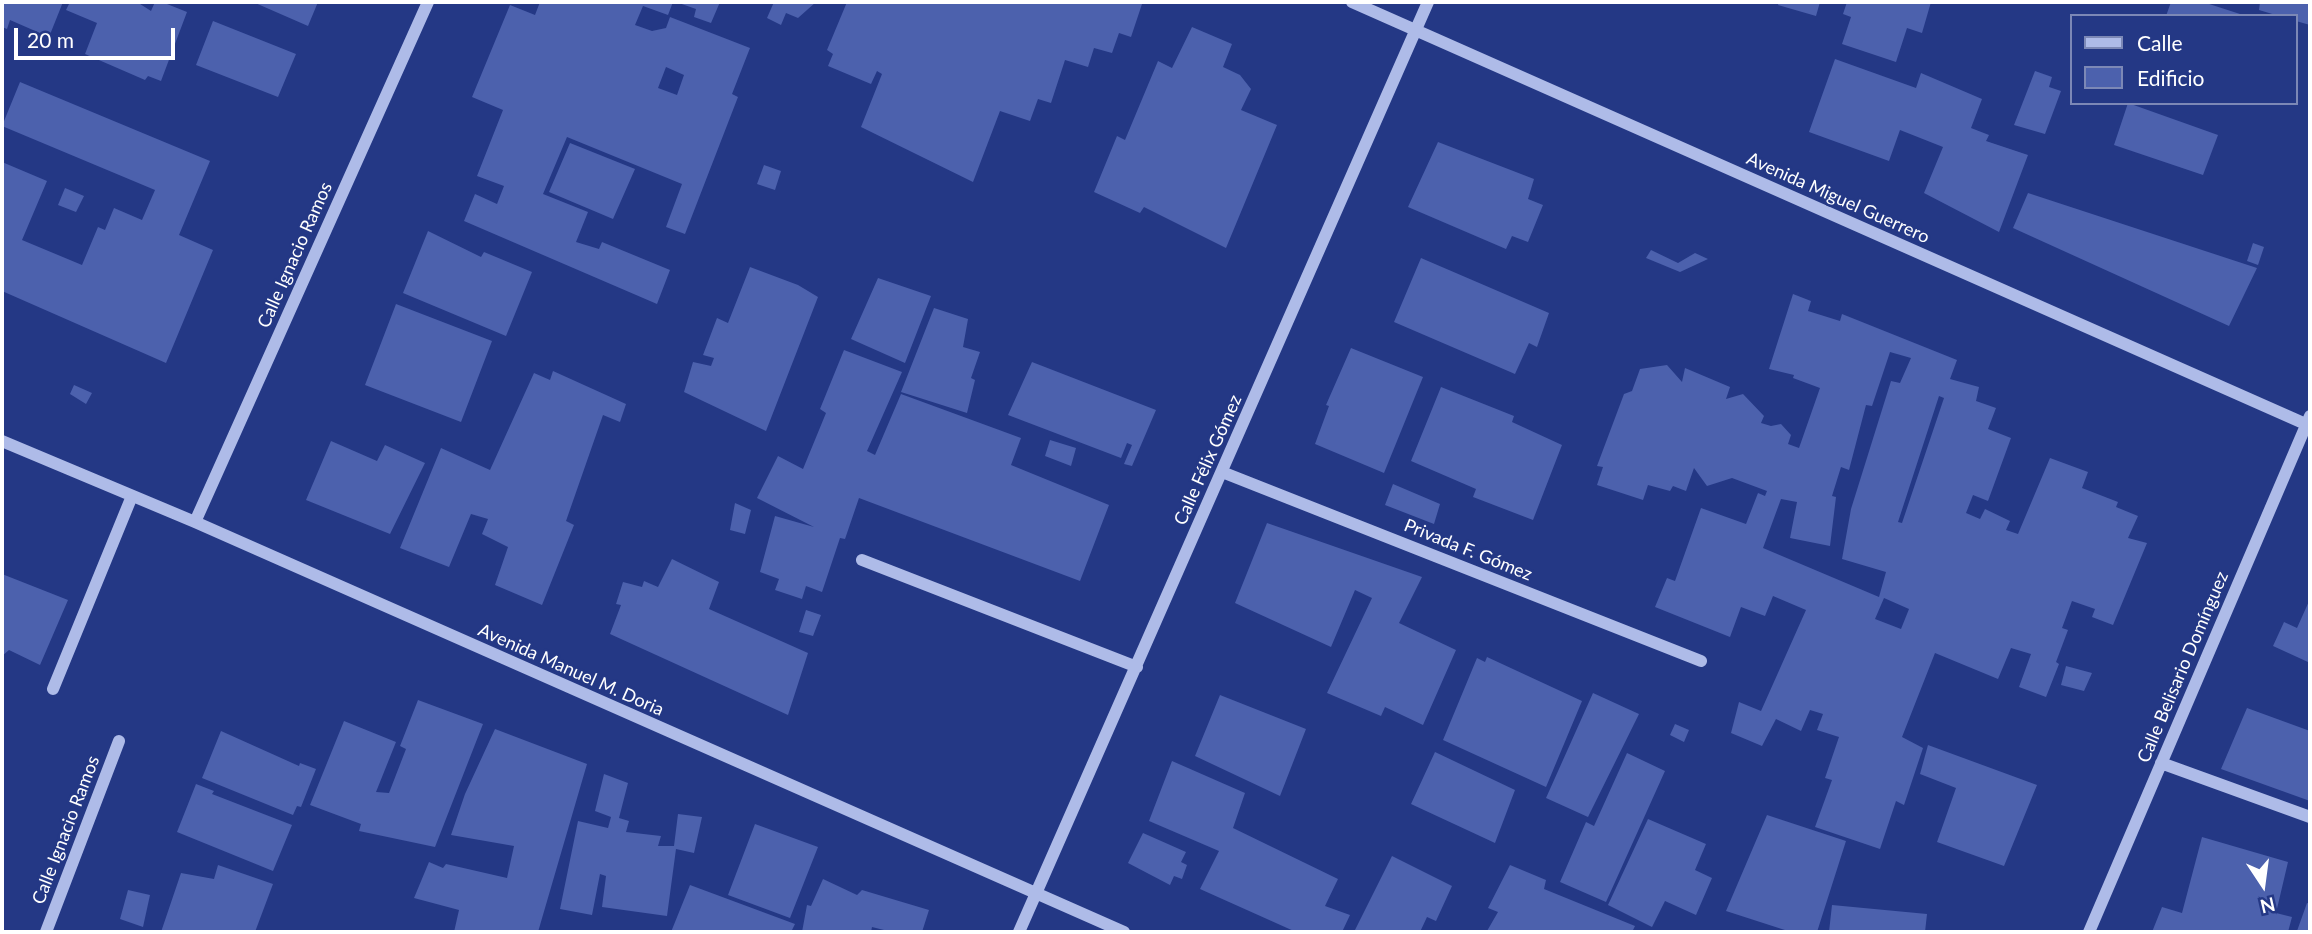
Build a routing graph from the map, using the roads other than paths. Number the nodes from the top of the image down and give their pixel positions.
1 (428, 2) edge
2 (1352, 2) edge
3 (1427, 2) edge
4 (1416, 30) junction
5 (2309, 422) edge
6 (2, 441) edge
7 (1222, 472) junction
8 (132, 496) junction
9 (195, 523) junction
10 (862, 561) dead end
11 (1701, 661) dead end
12 (1137, 667) junction
13 (53, 690) dead end
14 (119, 741) dead end
15 (2161, 763) junction
16 (2310, 817) edge
17 (1037, 895) junction
18 (46, 932) edge
19 (1019, 932) edge
20 (1124, 932) edge
21 (2089, 932) edge

1 - 9 street, Calle Ignacio Ramos
2 - 4 street, Avenida Miguel Guerrero
3 - 4 street, Calle Félix Gómez
4 - 5 street, Avenida Miguel Guerrero
4 - 7 street, Calle Félix Gómez
5 - 15 street, Calle Belisario Domínguez
6 - 8 street, Avenida Manuel M. Doria
7 - 11 street, Privada F. Gómez
7 - 12 street, Calle Félix Gómez
8 - 9 street, Avenida Manuel M. Doria
8 - 13 street
9 - 17 street, Avenida Manuel M. Doria
10 - 12 street
12 - 17 street, Calle Félix Gómez
14 - 18 street, Calle Ignacio Ramos
15 - 16 street
15 - 21 street, Calle Belisario Domínguez
17 - 19 street, Calle Félix Gómez
17 - 20 street, Avenida Manuel M. Doria

